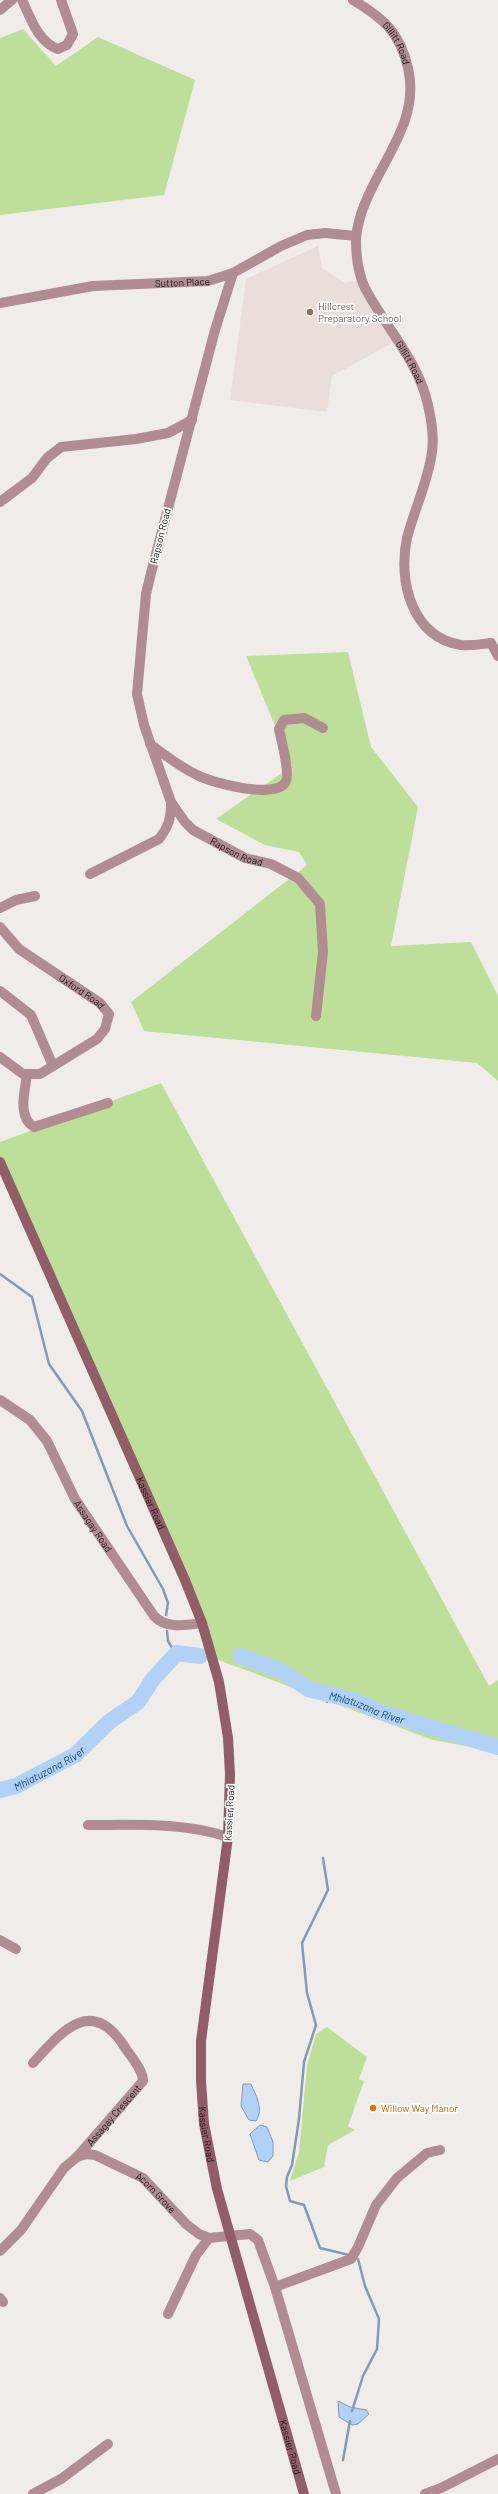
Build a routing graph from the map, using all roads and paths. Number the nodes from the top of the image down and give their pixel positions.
1 (12, 0) edge
2 (22, 0) edge
3 (61, 0) edge
4 (353, 0) edge
5 (0, 10) edge
6 (356, 236) junction
7 (232, 273) junction
8 (0, 303) edge
9 (192, 420) junction
10 (0, 502) edge
11 (495, 640) edge
12 (498, 656) edge
13 (323, 728) dead end
14 (150, 744) junction
15 (171, 802) junction
16 (90, 874) dead end
17 (35, 896) dead end
18 (0, 908) edge
19 (0, 927) edge
20 (0, 991) edge
21 (316, 1016) dead end
22 (0, 1057) edge
23 (53, 1066) junction
24 (27, 1075) junction
25 (108, 1102) dead end
26 (0, 1162) edge
27 (0, 1400) edge
28 (202, 1623) junction
29 (88, 1825) dead end
30 (228, 1837) junction
31 (0, 1940) edge
32 (16, 1949) dead end
33 (33, 2063) dead end
34 (440, 2150) dead end
35 (77, 2156) junction
36 (230, 2234) junction
37 (209, 2238) junction
38 (0, 2251) edge
39 (275, 2287) junction
40 (168, 2314) dead end
41 (108, 2444) dead end
42 (498, 2459) edge
43 (32, 2494) edge
44 (304, 2494) edge
45 (336, 2494) edge
46 (425, 2494) edge

1 - 5 street
2 - 3 street
4 - 6 street, Gillitt Road
6 - 7 street, Sutton Place
6 - 11 street, Gillitt Road
7 - 8 street, Sutton Place
7 - 9 street, Rapson Road
9 - 10 street
9 - 14 street, Rapson Road
11 - 12 street, Gillitt Road
13 - 14 street
14 - 15 street, Rapson Road
15 - 16 street, Rapson Road
15 - 21 street, Rapson Road
17 - 18 street
19 - 23 street, Oxford Road
20 - 23 street
22 - 24 street
23 - 24 street, Oxford Road
24 - 25 street
26 - 28 main road, Kassier Road
27 - 28 street, Assagay Road
28 - 30 main road, Kassier Road
29 - 30 street
30 - 36 main road, Kassier Road
31 - 32 street
33 - 35 street, Assagay Crescent
34 - 39 street
35 - 37 street, Acorn Grove
35 - 38 street, Assagay Crescent
36 - 37 street
36 - 39 street
36 - 44 main road, Kassier Road
37 - 40 street
39 - 45 street
41 - 43 street
42 - 46 street

